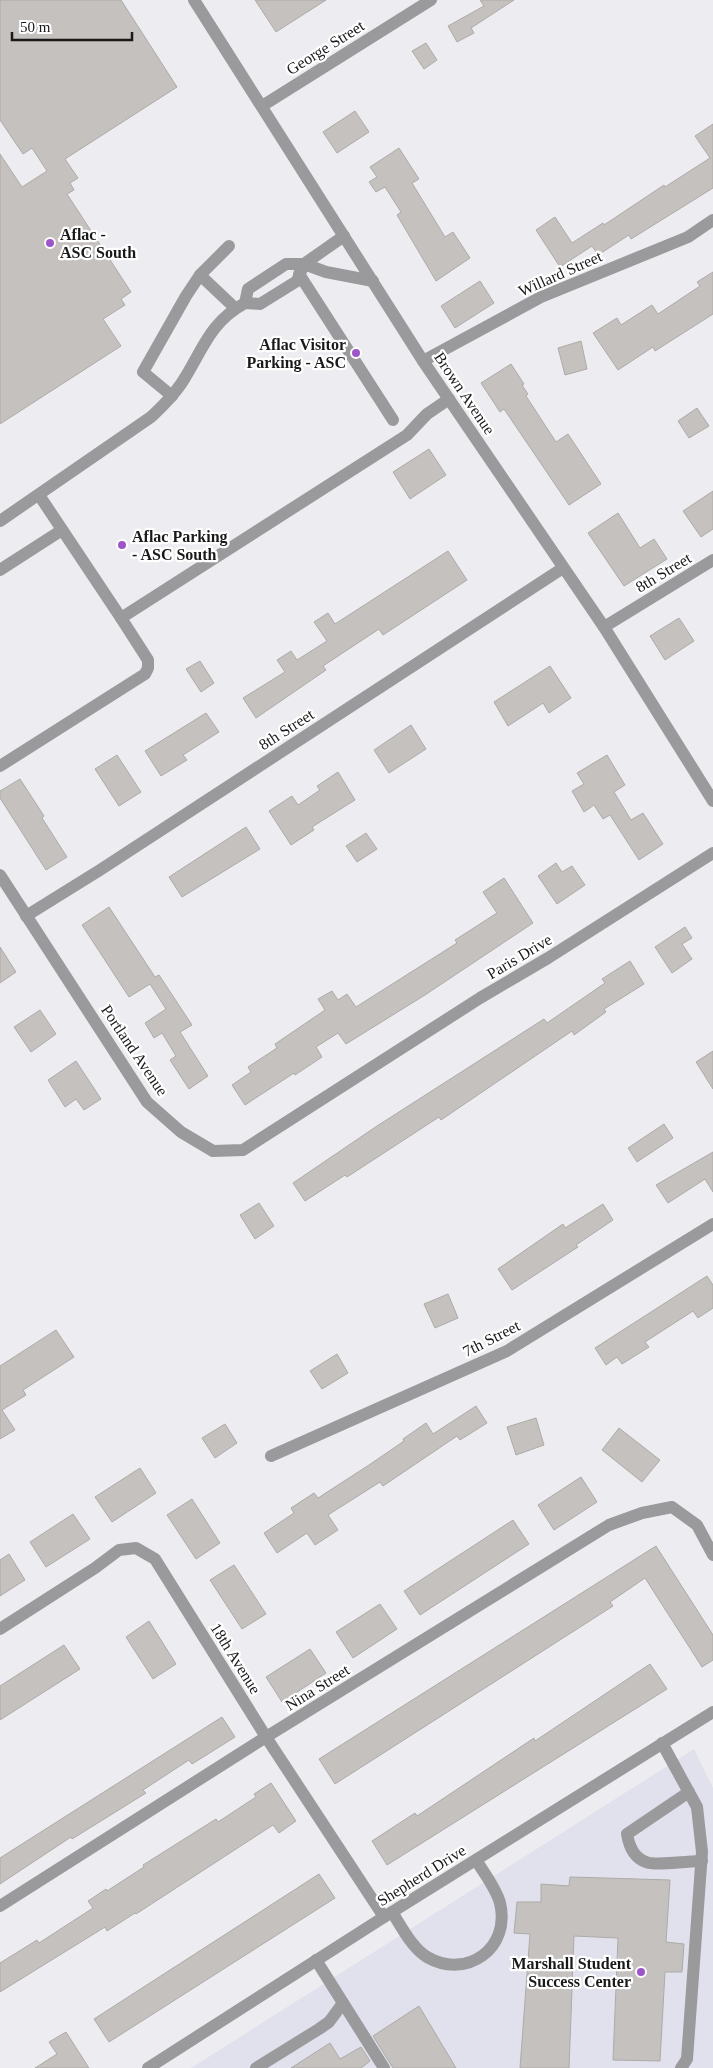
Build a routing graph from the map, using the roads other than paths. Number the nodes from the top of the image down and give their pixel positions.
1 (194, 0) edge
2 (431, 0) edge
3 (262, 106) junction
4 (713, 220) edge
5 (344, 236) junction
6 (229, 246) dead end
7 (302, 269) junction
8 (200, 275) junction
9 (373, 281) junction
10 (240, 306) junction
11 (423, 361) junction
12 (172, 396) junction
13 (449, 399) junction
14 (393, 420) dead end
15 (39, 495) junction
16 (0, 521) edge
17 (62, 530) junction
18 (713, 560) edge
19 (563, 568) junction
20 (0, 570) edge
21 (121, 618) junction
22 (604, 627) junction
23 (0, 766) edge
24 (713, 801) edge
25 (713, 853) edge
26 (0, 875) edge
27 (26, 916) junction
28 (342, 1086) joint
29 (713, 1224) edge
30 (271, 1456) dead end
31 (713, 1555) edge
32 (0, 1629) edge
33 (713, 1712) edge
34 (266, 1737) junction
35 (662, 1743) junction
36 (689, 1792) junction
37 (476, 1860) junction
38 (702, 1861) junction
39 (0, 1906) edge
40 (388, 1914) junction
41 (316, 1960) junction
42 (342, 2003) junction
43 (148, 2068) edge
44 (256, 2068) edge
45 (384, 2068) edge
46 (681, 2068) edge

1 - 3 street, Brown Avenue
2 - 3 street, George Street
3 - 5 street, Brown Avenue
4 - 11 street, Willard Street
5 - 7 street
5 - 9 street, Brown Avenue
6 - 8 street
7 - 9 street
7 - 10 street
7 - 10 street
7 - 14 street
8 - 10 street
8 - 12 street
9 - 11 street, Brown Avenue
10 - 12 street
11 - 13 street, Brown Avenue
12 - 15 street
13 - 19 street, Brown Avenue
13 - 21 street
15 - 16 street
15 - 17 street
17 - 20 street
17 - 21 street
18 - 22 street, 8th Street
19 - 22 street, Brown Avenue
19 - 27 street, 8th Street
21 - 23 street
22 - 24 street, Brown Avenue
25 - 28 street, Paris Drive
26 - 27 street, Portland Avenue
27 - 28 street, Portland Avenue
29 - 30 street, 7th Street
31 - 34 street, Nina Street
32 - 34 street, 18th Avenue
33 - 35 street, Shepherd Drive
34 - 39 street, Nina Street
34 - 40 street, 18th Avenue
35 - 36 street
35 - 37 street, Shepherd Drive
36 - 38 street
36 - 38 street
37 - 40 street, Shepherd Drive
37 - 40 street, 18th Avenue
38 - 46 street
40 - 41 street, Shepherd Drive
41 - 42 street
41 - 43 street, Shepherd Drive
42 - 44 street
42 - 45 street

